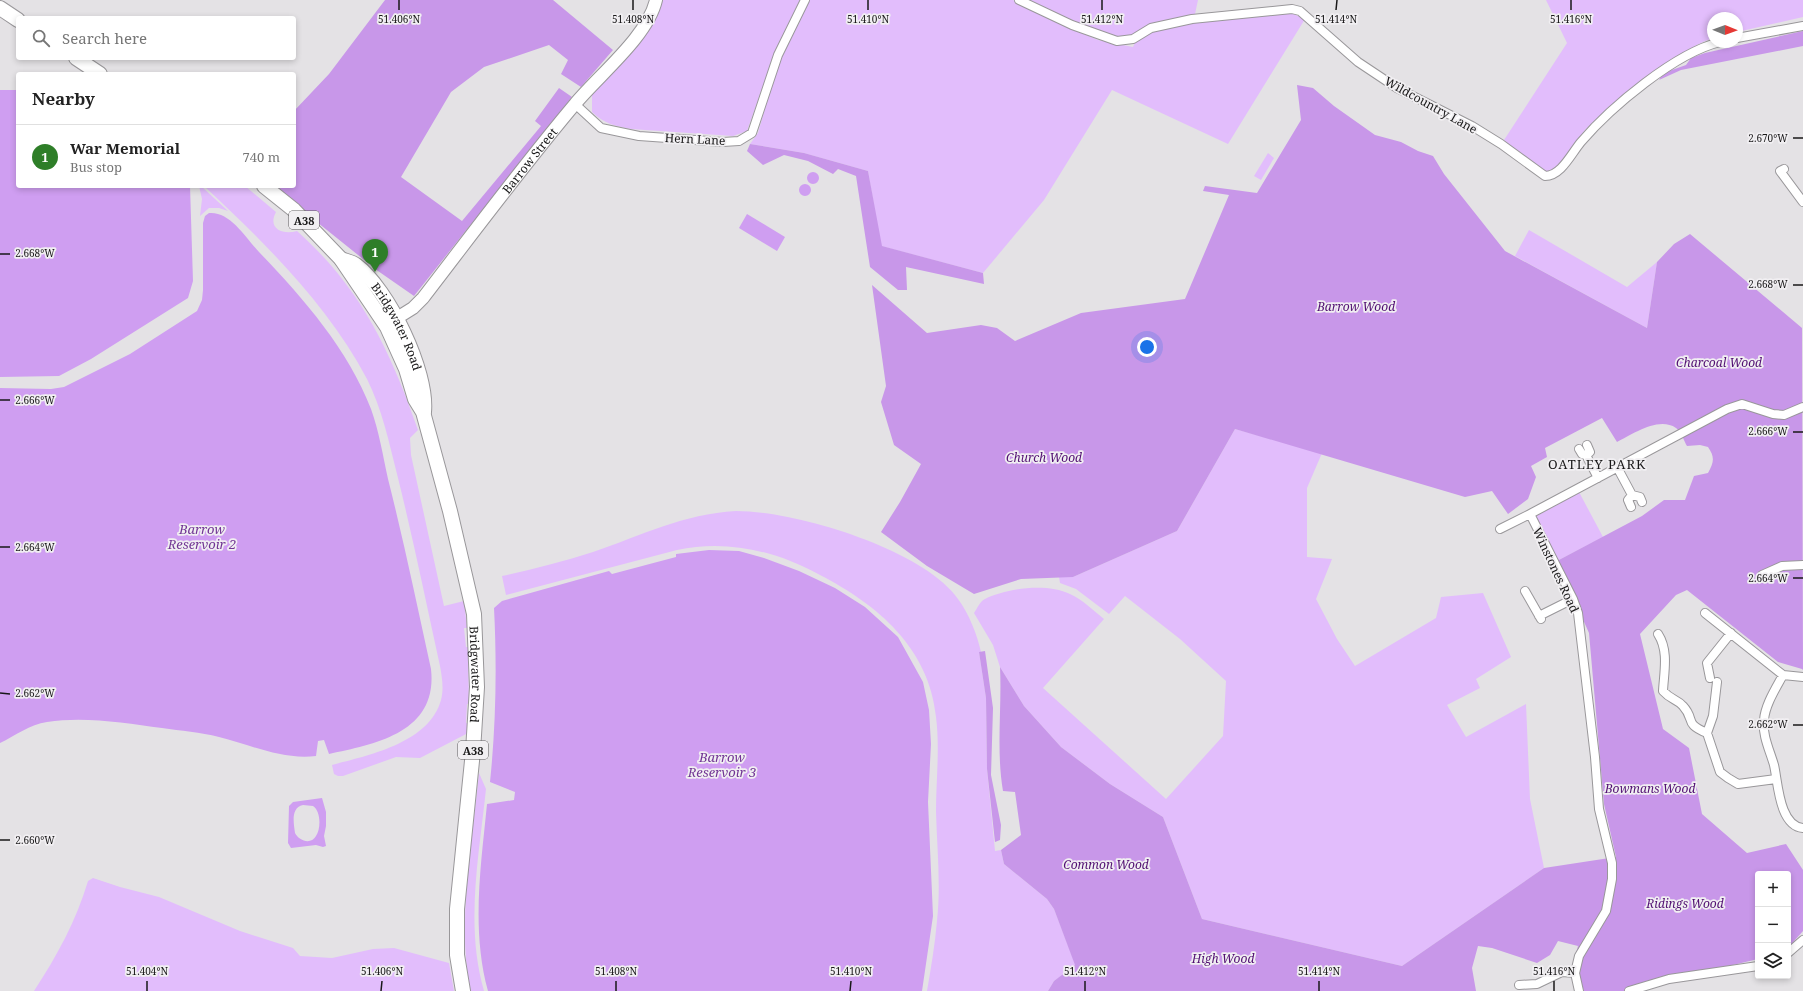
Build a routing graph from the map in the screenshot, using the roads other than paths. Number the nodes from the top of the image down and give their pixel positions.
1 (656, 0) edge
2 (805, 0) edge
3 (1020, 0) edge
4 (0, 8) edge
5 (16, 19) edge
6 (1803, 26) edge
7 (1743, 37) edge
8 (1707, 47) edge
9 (79, 60) edge
10 (97, 72) edge
11 (575, 104) junction
12 (1784, 169) dead end
13 (266, 188) edge
14 (1803, 202) edge
15 (345, 265) junction
16 (380, 315) junction
17 (397, 318) junction
18 (398, 352) junction
19 (1803, 407) edge
20 (424, 412) junction
21 (1587, 445) dead end
22 (1579, 449) dead end
23 (1586, 455) junction
24 (1618, 467) junction
25 (1598, 478) junction
26 (1632, 495) junction
27 (1642, 502) dead end
28 (1631, 507) dead end
29 (1530, 514) junction
30 (1500, 529) dead end
31 (1803, 566) edge
32 (1762, 575) dead end
33 (1525, 591) dead end
34 (1572, 599) junction
35 (1705, 613) dead end
36 (1731, 633) junction
37 (1658, 634) dead end
38 (1783, 675) junction
39 (1803, 677) edge
40 (1707, 732) junction
41 (1776, 779) junction
42 (1803, 828) edge
43 (1803, 940) edge
44 (1791, 951) edge
45 (1755, 966) edge
46 (1575, 973) junction
47 (1519, 985) dead end
48 (463, 991) edge
49 (1579, 991) edge
50 (1629, 991) edge

1 - 11 main road, Barrow Street
2 - 11 street, Hern Lane
3 - 8 street, Wildcountry Lane
4 - 5 highway
6 - 7 street
9 - 10 highway
11 - 17 main road, Barrow Street
12 - 14 street
13 - 15 highway, Bridgwater Road / A38
15 - 16 highway, Bridgwater Road / A38
15 - 17 highway, Bridgwater Road / A38
15 - 18 highway
16 - 17 highway
16 - 18 highway, Bridgwater Road / A38
17 - 18 highway
17 - 20 highway, Bridgwater Road / A38
18 - 20 highway, Bridgwater Road / A38
19 - 24 street, Winstones Road
20 - 48 highway, Bridgwater Road / A38
21 - 23 street
22 - 23 street
23 - 25 street
24 - 25 street, Winstones Road
24 - 26 street
25 - 29 street, Winstones Road
26 - 27 street
26 - 28 street
29 - 30 street
29 - 34 street, Winstones Road
31 - 32 street
33 - 34 street
34 - 46 street, Winstones Road
35 - 36 street
36 - 38 street
36 - 40 street
37 - 40 street
38 - 39 street
38 - 41 street
40 - 41 street
41 - 42 street
43 - 44 street
45 - 50 street
46 - 47 street
46 - 49 street, Winstones Road

